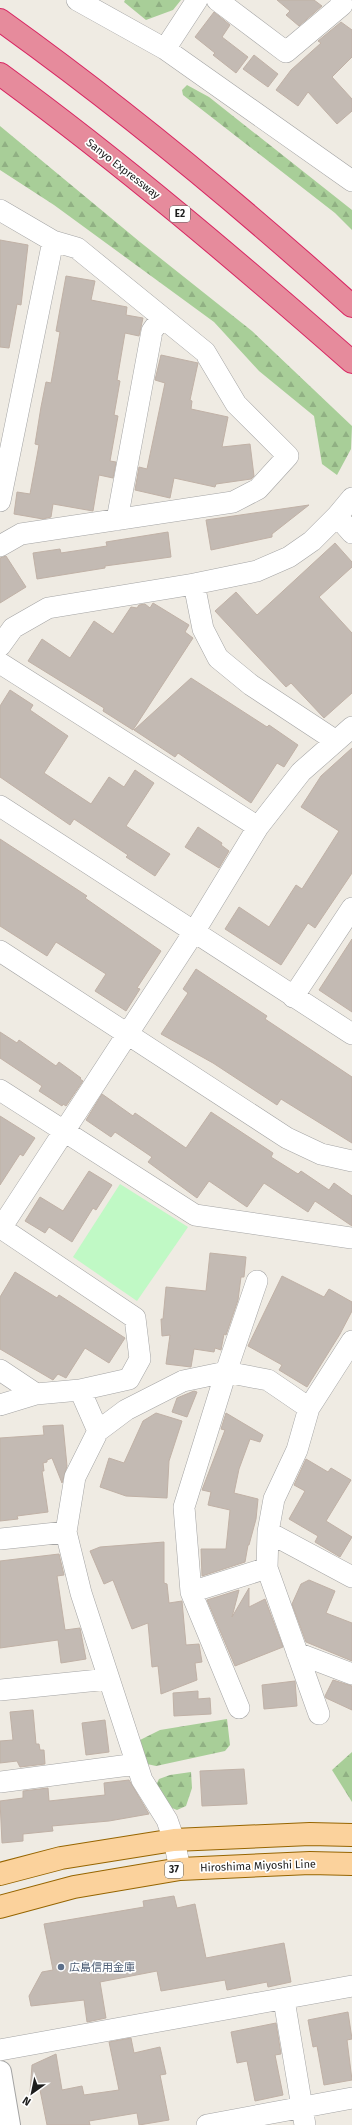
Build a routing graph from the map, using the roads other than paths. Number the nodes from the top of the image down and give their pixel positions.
1 (77, 0) edge
2 (197, 0) edge
3 (217, 0) edge
4 (341, 0) edge
5 (0, 20) edge
6 (165, 49) junction
7 (0, 74) edge
8 (352, 181) edge
9 (0, 210) edge
10 (53, 240) junction
11 (352, 306) edge
12 (162, 317) junction
13 (352, 362) edge
14 (352, 498) edge
15 (0, 501) edge
16 (337, 516) junction
17 (117, 520) junction
18 (352, 533) edge
19 (1, 540) edge
20 (194, 584) junction
21 (0, 646) edge
22 (0, 663) edge
23 (352, 727) edge
24 (336, 741) junction
25 (0, 806) edge
26 (258, 827) junction
27 (352, 908) edge
28 (194, 932) junction
29 (0, 951) edge
30 (293, 996) junction
31 (352, 1034) edge
32 (127, 1035) junction
33 (0, 1090) edge
34 (65, 1130) junction
35 (352, 1161) edge
36 (1, 1228) edge
37 (352, 1238) edge
38 (256, 1281) dead end
39 (352, 1341) edge
40 (0, 1370) edge
41 (226, 1372) junction
42 (80, 1390) junction
43 (36, 1394) junction
44 (0, 1405) edge
45 (308, 1408) junction
46 (98, 1431) junction
47 (66, 1532) junction
48 (268, 1532) junction
49 (0, 1539) edge
50 (267, 1568) junction
51 (352, 1577) edge
52 (191, 1592) junction
53 (296, 1653) junction
54 (352, 1674) edge
55 (109, 1679) junction
56 (0, 1690) edge
57 (239, 1708) dead end
58 (319, 1714) dead end
59 (137, 1764) junction
60 (0, 1782) edge
61 (352, 1835) edge
62 (174, 1840) junction
63 (352, 1864) edge
64 (180, 1869) junction
65 (0, 1874) edge
66 (0, 1907) edge
67 (352, 1986) edge
68 (284, 2000) junction
69 (0, 2050) edge
70 (1, 2080) edge
71 (352, 2098) edge
72 (303, 2116) edge
73 (9, 2125) edge
74 (207, 2125) edge

1 - 6 street
2 - 6 street
3 - 4 street
5 - 11 highway
6 - 8 street
7 - 13 highway, Sanyo Expressway / E2
9 - 10 street
10 - 12 street
10 - 15 street
12 - 17 street
12 - 17 street
14 - 16 street
16 - 18 street
16 - 20 street
17 - 19 street
20 - 21 street
20 - 24 street
22 - 26 street
23 - 24 street
24 - 26 street
25 - 28 street
26 - 28 street
27 - 30 street
28 - 30 street
28 - 32 street
29 - 32 street
30 - 31 street
32 - 34 street
32 - 35 street
33 - 34 street
34 - 36 street
34 - 37 street
36 - 42 street
38 - 41 street
39 - 45 street
40 - 43 street
41 - 45 street
41 - 46 street
41 - 52 street
42 - 43 street
42 - 46 street
43 - 44 street
45 - 48 street
46 - 47 street
47 - 49 street
47 - 55 street
48 - 50 street
48 - 51 street
50 - 52 street
50 - 53 street
52 - 57 street
53 - 54 street
53 - 58 street
55 - 56 street
55 - 59 street
59 - 60 street
59 - 62 street
61 - 62 main road
62 - 64 street
62 - 65 main road
63 - 64 main road, Hiroshima Miyoshi Line / 37
64 - 66 main road, Hiroshima Miyoshi Line / 37
67 - 68 street
68 - 69 street
68 - 72 street
70 - 73 street
71 - 72 street
72 - 74 street

